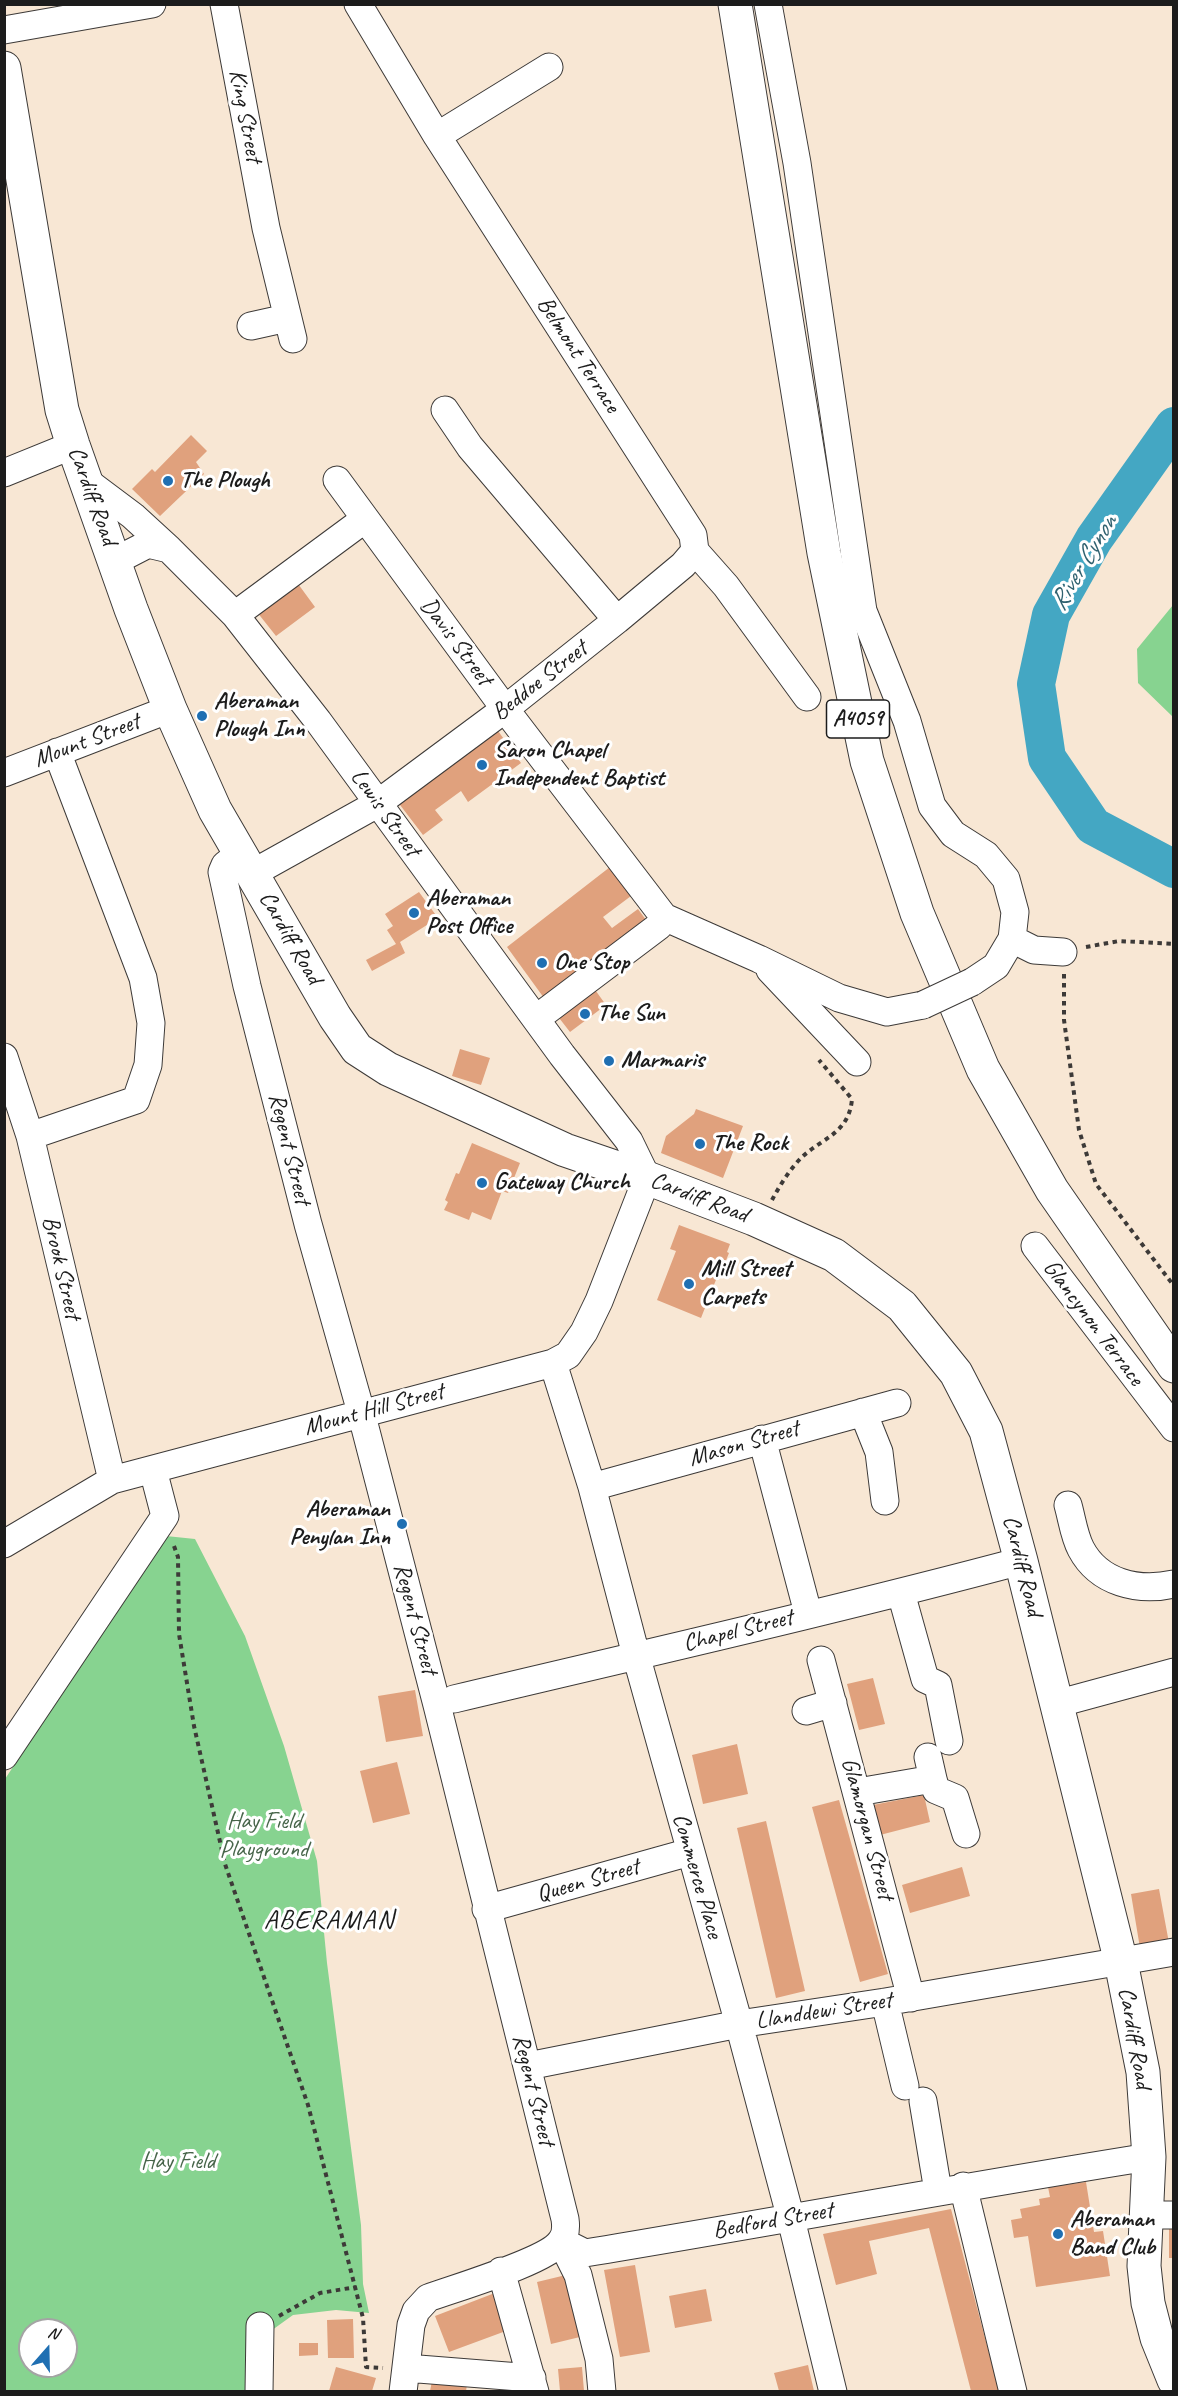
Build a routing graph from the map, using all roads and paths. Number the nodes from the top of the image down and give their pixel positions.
1 (224, 4) edge
2 (357, 4) edge
3 (735, 4) edge
4 (768, 4) edge
5 (144, 5) edge
6 (4, 30) edge
7 (549, 67) dead end
8 (4, 68) edge
9 (437, 136) junction
10 (12, 157) edge
11 (251, 326) dead end
12 (445, 410) dead end
13 (73, 445) junction
14 (4, 473) edge
15 (85, 480) junction
16 (336, 480) dead end
17 (365, 519) junction
18 (169, 549) junction
19 (695, 551) junction
20 (115, 561) junction
21 (235, 615) junction
22 (617, 620) junction
23 (807, 697) dead end
24 (505, 709) junction
25 (170, 710) junction
26 (57, 752) junction
27 (4, 773) edge
28 (377, 804) junction
29 (247, 863) junction
30 (664, 917) junction
31 (1012, 939) junction
32 (1173, 944) edge
33 (1063, 951) junction
34 (759, 959) junction
35 (537, 1018) junction
36 (814, 1052) dead end
37 (4, 1057) edge
38 (857, 1062) dead end
39 (30, 1136) junction
40 (647, 1178) junction
41 (761, 1222) junction
42 (1035, 1246) dead end
43 (1173, 1286) edge
44 (553, 1363) junction
45 (1173, 1366) edge
46 (897, 1403) dead end
47 (361, 1412) junction
48 (863, 1412) junction
49 (1173, 1428) edge
50 (762, 1439) junction
51 (153, 1470) junction
52 (112, 1480) junction
53 (592, 1487) junction
54 (885, 1501) dead end
55 (1068, 1504) dead end
56 (165, 1516) junction
57 (4, 1544) edge
58 (1021, 1561) junction
59 (1173, 1584) edge
60 (901, 1593) junction
61 (808, 1613) junction
62 (636, 1655) junction
63 (821, 1660) dead end
64 (1173, 1672) edge
65 (454, 1700) dead end
66 (833, 1703) junction
67 (1056, 1704) junction
68 (806, 1710) dead end
69 (4, 1756) edge
70 (936, 1759) junction
71 (858, 1792) junction
72 (966, 1834) dead end
73 (690, 1852) junction
74 (486, 1910) junction
75 (1173, 1952) edge
76 (1121, 1962) junction
77 (898, 2000) junction
78 (739, 2024) junction
79 (528, 2066) junction
80 (1149, 2157) junction
81 (950, 2189) junction
82 (1159, 2215) edge
83 (791, 2219) junction
84 (561, 2241) junction
85 (501, 2271) junction
86 (356, 2287) junction
87 (260, 2326) joint
88 (404, 2380) edge
89 (1173, 2380) edge
90 (534, 2385) edge
91 (259, 2391) edge
92 (602, 2391) edge
93 (833, 2391) edge
94 (1013, 2391) edge

1 - 11 street, King Street
2 - 9 street, Belmont Terrace
3 - 45 main road, A4059
4 - 31 street
5 - 6 street
7 - 9 street
8 - 10 main road, Cardiff Road
9 - 19 street, Belmont Terrace
10 - 13 main road, Cardiff Road
12 - 22 street
13 - 14 street
13 - 15 main road, Cardiff Road
15 - 18 street, Lewis Street
15 - 20 main road, Cardiff Road
16 - 17 street, Davis Street
17 - 21 street
17 - 24 street, Davis Street
18 - 20 street
18 - 21 street, Lewis Street
19 - 22 street, Beddoe Street
19 - 23 street, Belmont Terrace
20 - 25 main road, Cardiff Road
21 - 28 street, Lewis Street
22 - 24 street, Beddoe Street
24 - 28 street, Beddoe Street
24 - 30 street, Davis Street
25 - 26 street, Mount Street
25 - 29 main road, Cardiff Road
26 - 27 street, Mount Street
26 - 39 street
28 - 29 street, Beddoe Street
28 - 35 street, Lewis Street
29 - 40 main road, Cardiff Road
29 - 47 street, Regent Street
30 - 34 street
30 - 35 street
31 - 33 street
31 - 34 street, bridge
32 - 33 path
33 - 43 path
34 - 38 street
35 - 40 street, Lewis Street
36 - 41 path
37 - 39 street, Brook Street
39 - 52 street, Brook Street
40 - 41 main road, Cardiff Road
40 - 44 street, Mount Hill Street
41 - 58 main road, Cardiff Road
42 - 49 street, Glancynon Terrace
44 - 47 street, Mount Hill Street
44 - 53 street, Commerce Place
46 - 48 street, Mason Street
47 - 51 street, Mount Hill Street
47 - 74 street, Regent Street
48 - 50 street, Mason Street
48 - 54 street
50 - 53 street, Mason Street
50 - 61 street
51 - 52 street, Mount Hill Street
51 - 56 street
52 - 57 street, Mount Hill Street
53 - 62 street, Commerce Place
55 - 59 street
56 - 69 street
56 - 86 path
58 - 60 street, Chapel Street
58 - 67 main road, Cardiff Road
60 - 61 street, Chapel Street
60 - 70 street
61 - 62 street, Chapel Street
62 - 65 street, Chapel Street
62 - 73 street, Commerce Place
63 - 66 street, Glamorgan Street
64 - 67 street
66 - 68 street
66 - 71 street, Glamorgan Street
67 - 76 main road, Cardiff Road
70 - 71 street
70 - 72 street
71 - 77 street, Glamorgan Street
73 - 74 street, Queen Street
73 - 78 street, Commerce Place
74 - 79 street, Regent Street
75 - 76 street, Llanddewi Street
76 - 77 street, Llanddewi Street
76 - 80 main road, Cardiff Road
77 - 78 street, Llanddewi Street
77 - 81 street, Glamorgan Street
78 - 79 street, Llanddewi Street
78 - 83 street, Commerce Place
79 - 84 street, Regent Street
80 - 81 street, Bedford Street
80 - 82 main road, Cardiff Road
81 - 83 street, Bedford Street
81 - 94 street, Glamorgan Street
82 - 89 main road, Cardiff Road
83 - 84 street, Bedford Street
83 - 93 street, Commerce Place
84 - 85 street
84 - 92 street
85 - 88 street
85 - 90 street
86 - 87 path
86 - 88 path
87 - 91 street
88 - 90 street

